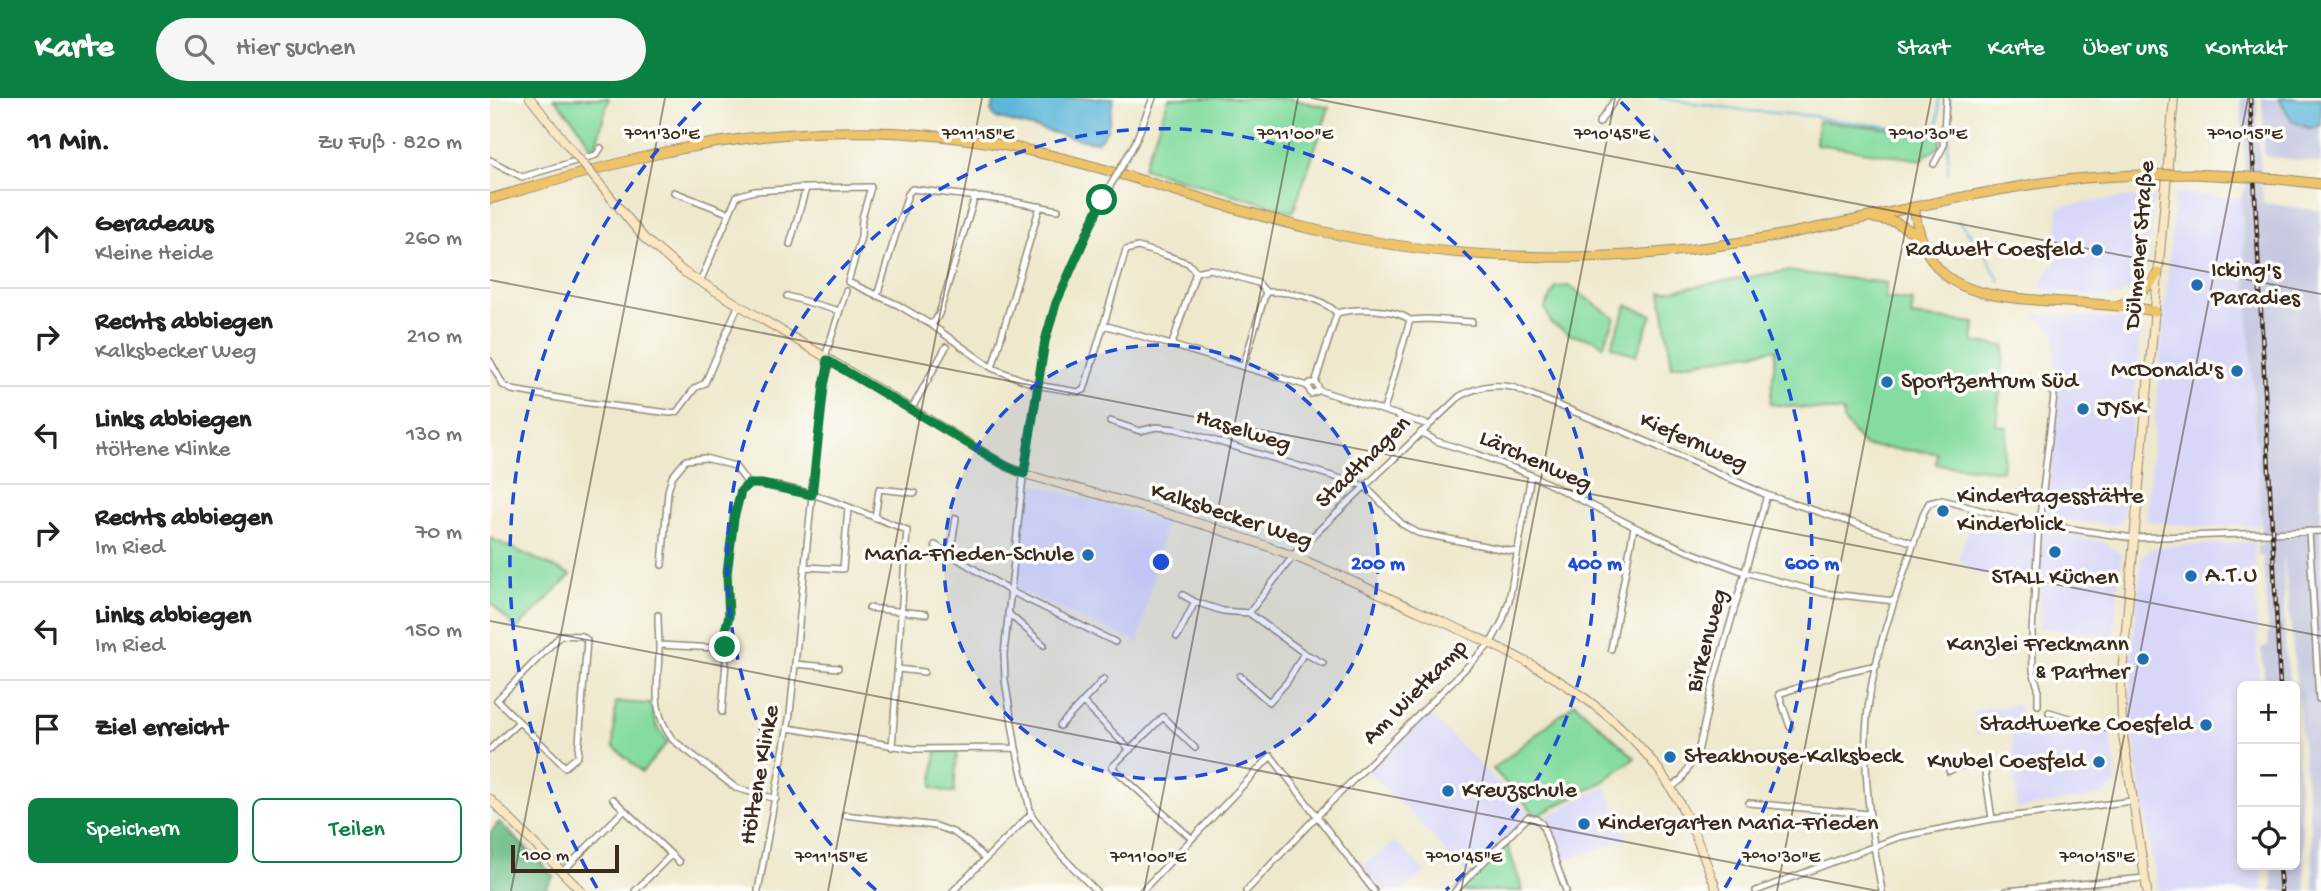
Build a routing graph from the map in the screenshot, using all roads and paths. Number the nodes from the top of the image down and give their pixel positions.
1 (530, 98) edge
2 (1153, 98) edge
3 (1616, 98) edge
4 (1945, 98) edge
5 (2174, 98) edge
6 (1599, 123) dead end
7 (601, 148) dead end
8 (490, 160) edge
9 (1934, 164) dead end
10 (2321, 184) edge
11 (806, 188) junction
12 (674, 192) dead end
13 (975, 196) junction
14 (490, 199) edge
15 (1040, 206) junction
16 (1914, 207) junction
17 (1058, 210) dead end
18 (728, 213) junction
19 (1866, 217) junction
20 (1920, 236) junction
21 (790, 244) dead end
22 (1196, 272) junction
23 (2158, 273) junction
24 (700, 282) junction
25 (846, 291) dead end
26 (1266, 292) junction
27 (787, 296) dead end
28 (877, 296) junction
29 (738, 306) junction
30 (2114, 307) junction
31 (839, 311) junction
32 (2155, 311) junction
33 (1337, 313) junction
34 (1410, 320) junction
35 (1472, 322) dead end
36 (930, 324) junction
37 (1104, 325) junction
38 (1172, 344) junction
39 (946, 347) dead end
40 (827, 360) junction
41 (490, 361) edge
42 (1243, 367) junction
43 (992, 368) junction
44 (2043, 380) dead end
45 (1315, 383) junction
46 (1036, 385) junction
47 (1308, 386) junction
48 (1318, 390) junction
49 (1460, 396) joint
50 (911, 410) junction
51 (1384, 410) junction
52 (1110, 421) dead end
53 (1429, 425) junction
54 (1421, 432) junction
55 (1024, 474) junction
56 (1531, 475) junction
57 (748, 484) junction
58 (1365, 486) junction
59 (915, 493) dead end
60 (812, 495) junction
61 (1767, 495) junction
62 (848, 508) junction
63 (876, 518) junction
64 (956, 518) dead end
65 (2039, 525) junction
66 (1634, 527) junction
67 (2309, 531) junction
68 (2321, 531) edge
69 (2133, 538) junction
70 (1914, 543) junction
71 (935, 545) dead end
72 (1516, 552) junction
73 (950, 556) junction
74 (1293, 556) junction
75 (662, 565) dead end
76 (805, 567) junction
77 (1744, 572) junction
78 (1010, 591) junction
79 (1183, 595) dead end
80 (1894, 601) junction
81 (1195, 602) junction
82 (869, 608) dead end
83 (902, 611) junction
84 (1008, 613) junction
85 (1249, 613) junction
86 (926, 614) dead end
87 (658, 615) dead end
88 (1177, 637) dead end
89 (1115, 642) dead end
90 (1490, 643) junction
91 (659, 645) junction
92 (1044, 645) dead end
93 (720, 649) junction
94 (1611, 649) dead end
95 (1304, 653) junction
96 (1323, 663) dead end
97 (795, 664) junction
98 (1877, 665) junction
99 (838, 668) dead end
100 (898, 669) junction
101 (923, 672) dead end
102 (1240, 676) dead end
103 (1104, 679) dead end
104 (2319, 699) edge
105 (1083, 702) junction
106 (2038, 705) dead end
107 (722, 712) dead end
108 (2049, 712) dead end
109 (519, 722) junction
110 (1060, 726) dead end
111 (1790, 727) dead end
112 (788, 728) junction
113 (2122, 729) junction
114 (892, 747) junction
115 (1016, 748) junction
116 (1195, 748) dead end
117 (490, 750) edge
118 (1130, 750) junction
119 (1949, 771) dead end
120 (1671, 788) junction
121 (490, 799) edge
122 (613, 799) dead end
123 (776, 799) junction
124 (2132, 801) junction
125 (1749, 803) dead end
126 (624, 810) junction
127 (1031, 814) junction
128 (1869, 814) junction
129 (845, 815) dead end
130 (1316, 817) junction
131 (1992, 819) junction
132 (1191, 838) junction
133 (1873, 846) junction
134 (671, 855) junction
135 (984, 858) junction
136 (679, 862) dead end
137 (562, 872) junction
138 (2145, 878) junction
139 (581, 891) edge
140 (635, 891) edge
141 (758, 891) edge
142 (953, 891) edge
143 (1096, 891) edge
144 (1142, 891) edge
145 (1245, 891) edge
146 (1374, 891) edge
147 (1455, 891) edge
148 (1566, 891) edge
149 (1717, 891) edge
150 (1756, 891) edge
151 (1882, 891) edge
152 (2006, 891) edge
153 (2147, 891) edge

1 - 24 street, Kalksbecker Weg, bridge
2 - 46 street, bridge
3 - 6 street
4 - 9 street
5 - 23 street, Dülmener Straße
7 - 8 street
10 - 16 main road, bridge
11 - 18 street
11 - 21 street
11 - 28 street
12 - 18 street
13 - 15 street
13 - 28 street
13 - 36 street
14 - 19 main road
15 - 17 street
15 - 43 street
16 - 19 main road
16 - 20 main road
18 - 24 street
19 - 20 main road
20 - 30 main road
22 - 26 street
22 - 37 street
22 - 38 street
23 - 30 main road
23 - 32 street, Dülmener Straße
24 - 29 street, Kalksbecker Weg
25 - 31 street, Höltene Klinke
26 - 33 street
26 - 42 street
27 - 31 street
28 - 36 street
29 - 40 street, Kalksbecker Weg
29 - 41 street
30 - 32 main road
31 - 40 street, Höltene Klinke
32 - 69 street, Dülmener Straße
33 - 34 street
33 - 45 street
34 - 35 street
34 - 51 street
36 - 43 street
37 - 38 street
37 - 46 street
38 - 42 street
39 - 50 street
40 - 50 street, Kalksbecker Weg
40 - 60 street, Höltene Klinke
42 - 47 street
43 - 46 street
44 - 65 street
45 - 47 street
45 - 48 street
46 - 55 street
47 - 48 street
48 - 51 street
49 - 53 street, Stadthagen
49 - 61 street, Kiefernweg
50 - 55 street, Kalksbecker Weg
51 - 53 street
52 - 58 street, Haselweg
53 - 54 street, Stadthagen
54 - 56 street, Lärchenweg
54 - 58 street, Stadthagen
55 - 74 street, Kalksbecker Weg
55 - 78 street
56 - 66 street, Lärchenweg
56 - 72 street, Am Wietkamp
57 - 60 street
57 - 75 street
57 - 93 street
58 - 72 street
58 - 74 street, Stadthagen
59 - 63 street
60 - 62 street
60 - 76 street, Höltene Klinke
61 - 70 street, Kiefernweg
61 - 77 street, Birkenweg
62 - 63 street
62 - 76 street
63 - 83 street
64 - 73 street
65 - 69 street
65 - 70 street
65 - 106 street
66 - 77 street, Lärchenweg
66 - 94 street
67 - 68 street
67 - 69 street
67 - 104 street
69 - 113 street, Dülmener Straße
70 - 80 street
71 - 73 street
72 - 90 street, Am Wietkamp
73 - 78 street
74 - 85 street, Stadthagen
74 - 90 street, Kalksbecker Weg
76 - 97 street, Höltene Klinke
77 - 80 street, Lärchenweg
77 - 120 street, Birkenweg
78 - 84 street
78 - 89 street
79 - 81 street
80 - 98 street
81 - 85 street
81 - 88 street
82 - 83 street
83 - 86 street
83 - 100 street
84 - 92 street
84 - 115 street
85 - 95 street
87 - 91 street
90 - 120 street, Kalksbecker Weg
90 - 130 street, Am Wietkamp
91 - 93 street
91 - 123 street
93 - 107 street
95 - 96 street
95 - 102 street
97 - 99 street
97 - 112 street, Höltene Klinke
98 - 111 street
98 - 128 street
100 - 101 street
100 - 114 street
103 - 105 street
105 - 110 street
105 - 118 street
108 - 113 street
109 - 109 street
109 - 117 street
112 - 114 street
112 - 123 street, Höltene Klinke
113 - 124 street, Dülmener Straße
114 - 115 street
115 - 127 street
116 - 118 street
118 - 132 street
119 - 131 street
120 - 149 street, Kalksbecker Weg
121 - 137 street
122 - 126 street
123 - 141 street, Höltene Klinke
124 - 131 street
124 - 138 street, Dülmener Straße
125 - 128 street
126 - 134 street
126 - 137 street
127 - 135 street
127 - 143 street
128 - 133 street
129 - 135 street
130 - 132 street
130 - 145 street, Am Wietkamp
130 - 146 street
131 - 133 street
132 - 144 street
133 - 150 street
133 - 151 street
134 - 136 street
134 - 140 street
135 - 142 street
137 - 139 street
138 - 152 street
138 - 153 street, Dülmener Straße
147 - 148 street

